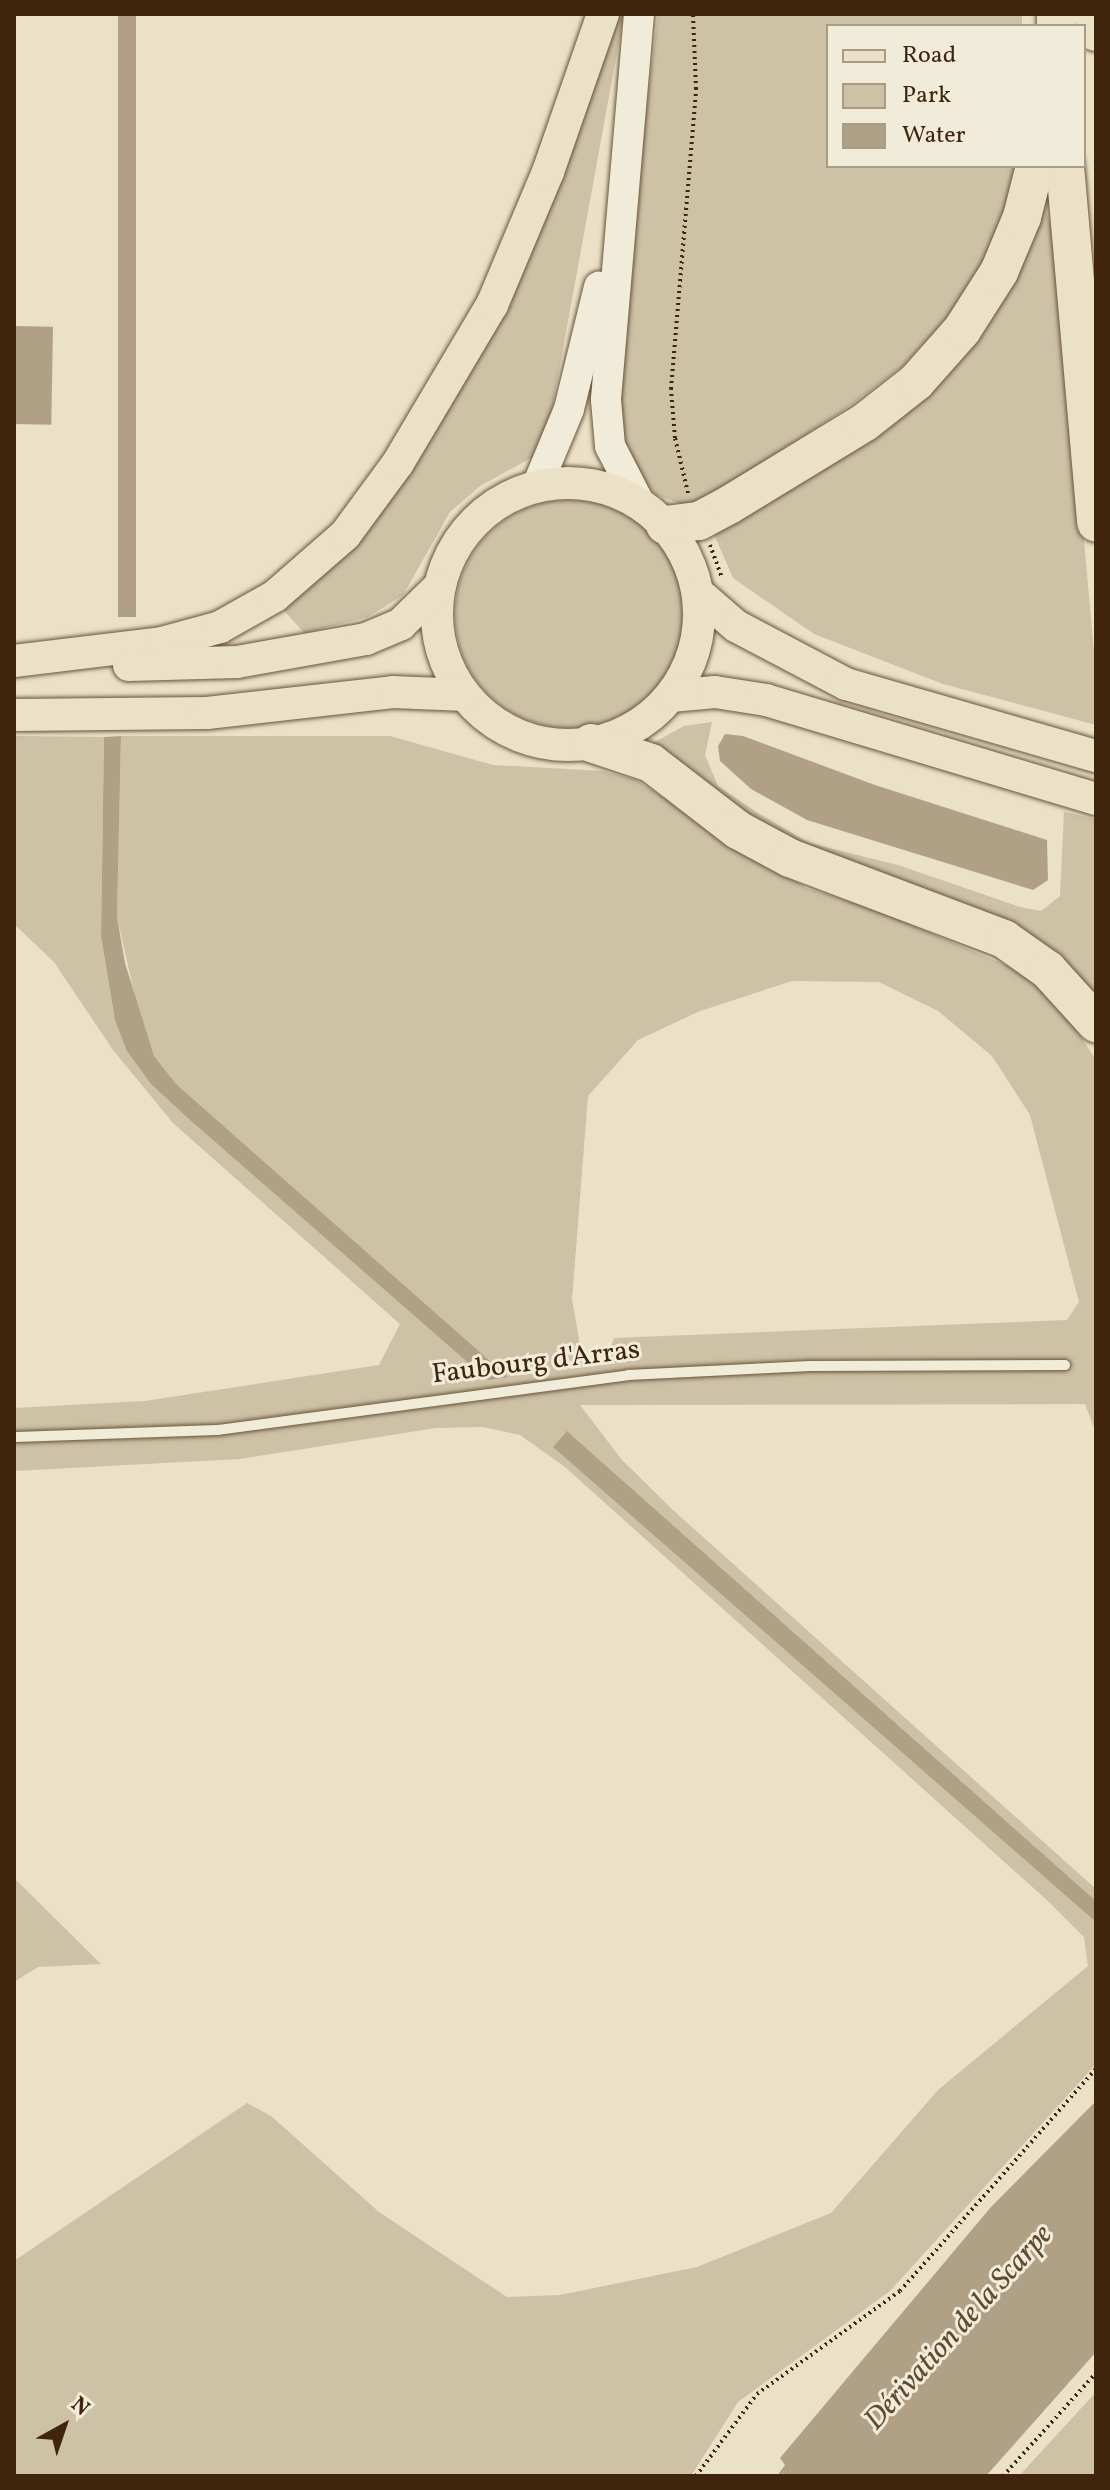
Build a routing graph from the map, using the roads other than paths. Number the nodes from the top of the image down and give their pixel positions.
1 (603, 14) edge
2 (639, 14) edge
3 (1093, 14) edge
4 (1096, 32) edge
5 (623, 167) junction
6 (1034, 168) edge
7 (1065, 168) edge
8 (1085, 168) edge
9 (1096, 324) edge
10 (537, 486) junction
11 (652, 514) junction
12 (1096, 523) edge
13 (440, 586) junction
14 (698, 593) junction
15 (14, 663) edge
16 (465, 695) junction
17 (671, 696) junction
18 (14, 715) edge
19 (591, 743) junction
20 (1096, 756) edge
21 (1096, 799) edge
22 (1096, 1023) edge
23 (1065, 1365) dead end
24 (14, 1437) edge

1 - 15 main road
2 - 5 street
3 - 4 highway
5 - 10 street
5 - 11 street
6 - 11 highway
7 - 12 highway
8 - 9 highway
10 - 11 main road
10 - 13 main road
11 - 14 main road
13 - 15 main road
13 - 16 main road
14 - 17 main road
14 - 20 main road
16 - 18 main road
16 - 19 main road
17 - 19 main road
17 - 21 main road
19 - 22 highway
23 - 24 lane, Faubourg d'Arras

